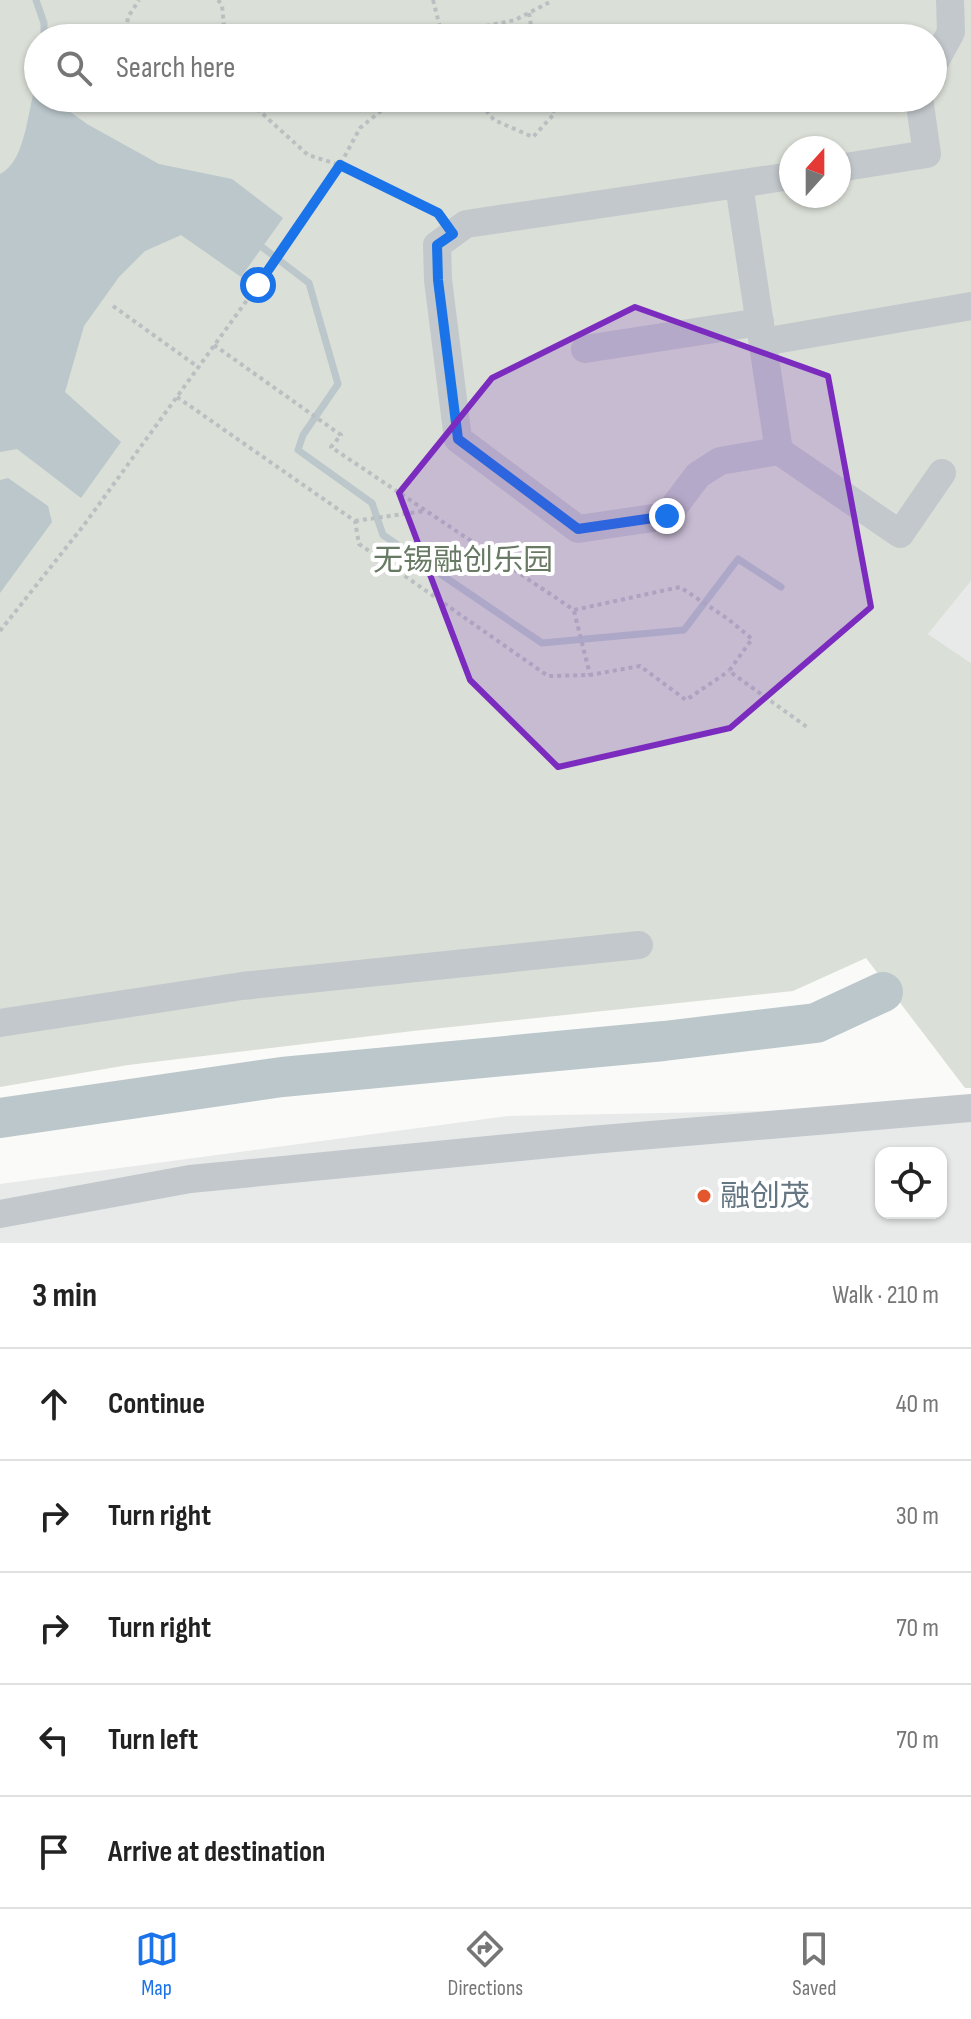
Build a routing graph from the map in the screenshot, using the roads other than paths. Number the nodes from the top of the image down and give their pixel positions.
1 (950, 0) edge
2 (947, 39) edge
3 (921, 112) edge
4 (851, 166) edge
5 (779, 178) edge
6 (739, 185) junction
7 (971, 306) edge
8 (761, 332) junction
9 (585, 349) dead end
10 (779, 451) junction
11 (942, 473) dead end
12 (639, 945) dead end
13 (0, 1023) edge
14 (971, 1108) edge
15 (0, 1214) edge

1 - 2 lane
3 - 4 lane
5 - 6 lane
6 - 8 lane
6 - 10 lane
7 - 8 lane
8 - 9 lane
8 - 10 lane
10 - 11 lane
12 - 13 lane
14 - 15 lane

